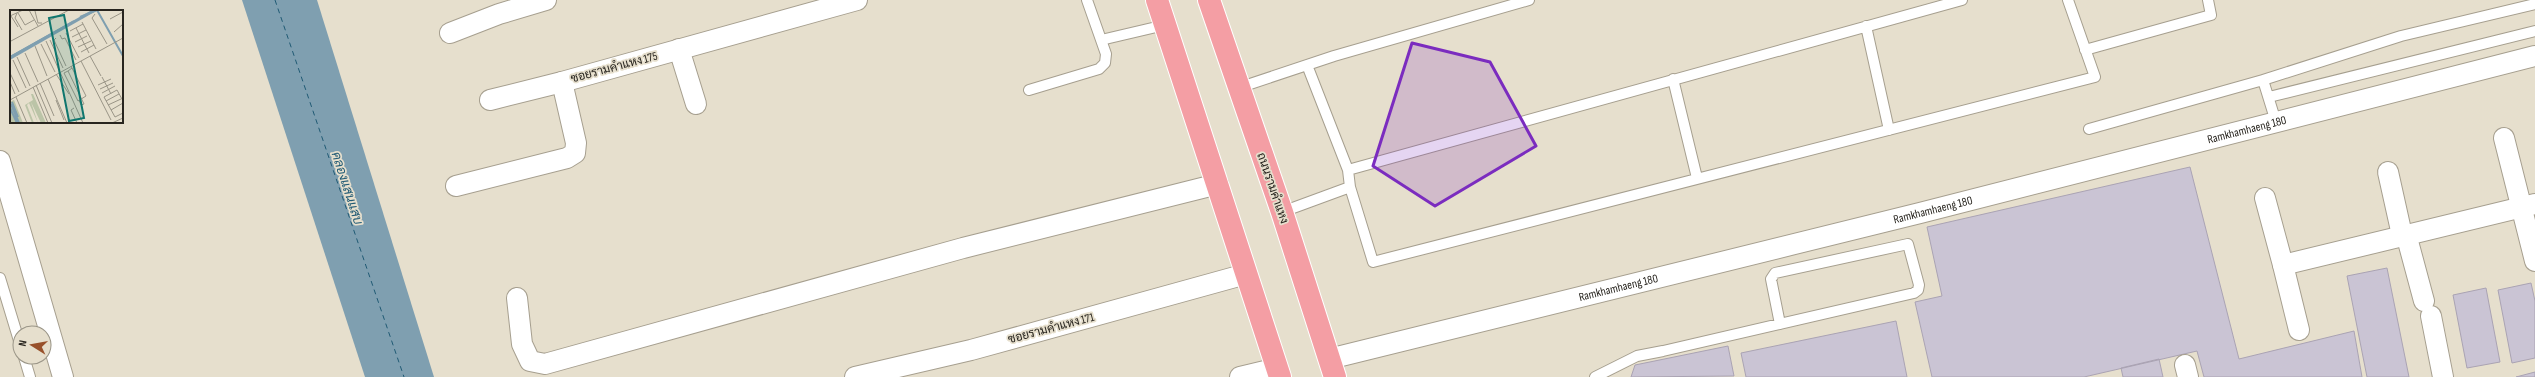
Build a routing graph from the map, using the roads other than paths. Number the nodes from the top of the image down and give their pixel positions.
1 (546, 0) edge
2 (857, 0) edge
3 (1087, 0) edge
4 (1157, 0) edge
5 (1209, 0) edge
6 (1529, 0) edge
7 (1962, 0) edge
8 (2068, 0) edge
9 (2208, 0) edge
10 (2535, 4) edge
11 (1165, 25) junction
12 (1866, 26) junction
13 (2535, 31) edge
14 (450, 33) dead end
15 (1101, 40) junction
16 (679, 50) junction
17 (2085, 50) junction
18 (2535, 56) edge
19 (1307, 65) junction
20 (1673, 79) junction
21 (2263, 80) junction
22 (562, 82) junction
23 (1238, 88) junction
24 (1029, 90) dead end
25 (2269, 97) junction
26 (490, 100) dead end
27 (696, 104) dead end
28 (2276, 122) junction
29 (2089, 129) dead end
30 (1889, 130) junction
31 (2504, 138) dead end
32 (0, 161) edge
33 (1348, 170) junction
34 (2388, 172) dead end
35 (1697, 178) junction
36 (1218, 184) junction
37 (456, 186) dead end
38 (1350, 186) junction
39 (2265, 198) dead end
40 (2528, 206) edge
41 (1282, 212) junction
42 (2404, 234) junction
43 (2535, 261) edge
44 (2283, 265) junction
45 (1246, 274) junction
46 (0, 278) edge
47 (517, 298) dead end
48 (1780, 324) junction
49 (14, 325) edge
50 (2299, 330) dead end
51 (26, 365) edge
52 (1332, 368) edge
53 (1279, 373) edge
54 (30, 377) edge
55 (63, 377) edge
56 (855, 377) edge
57 (1240, 377) edge
58 (1595, 377) edge
59 (2443, 377) edge

1 - 14 street
2 - 16 street, ซอยรามคำแหง 175
3 - 15 lane
4 - 11 main road
5 - 23 main road, ถนนรามคำแหง
6 - 19 lane
7 - 12 lane
8 - 17 lane
9 - 17 lane
10 - 21 lane
11 - 15 lane
11 - 36 main road
12 - 20 lane
12 - 30 lane
13 - 25 lane
15 - 24 lane
16 - 22 street, ซอยรามคำแหง 175
16 - 27 street
17 - 30 lane
18 - 28 street, Ramkhamhaeng 180
19 - 23 lane
19 - 33 lane
20 - 33 lane
20 - 35 lane
21 - 25 lane
21 - 29 lane
22 - 26 street
22 - 37 street, ซอยรามคำแหง 175
23 - 41 main road, ถนนรามคำแหง
25 - 28 lane
28 - 52 street, Ramkhamhaeng 180
30 - 35 lane
31 - 40 street
32 - 55 street
33 - 38 lane
34 - 42 street
35 - 38 lane
36 - 45 main road
36 - 47 street
38 - 41 lane
39 - 44 street
40 - 42 street
40 - 43 street
41 - 52 main road, ถนนรามคำแหง
42 - 44 street
42 - 59 street
44 - 50 street
45 - 53 main road
45 - 56 street, ซอยรามคำแหง 171
46 - 49 lane
48 - 48 lane
48 - 58 lane
51 - 54 lane
53 - 57 street

